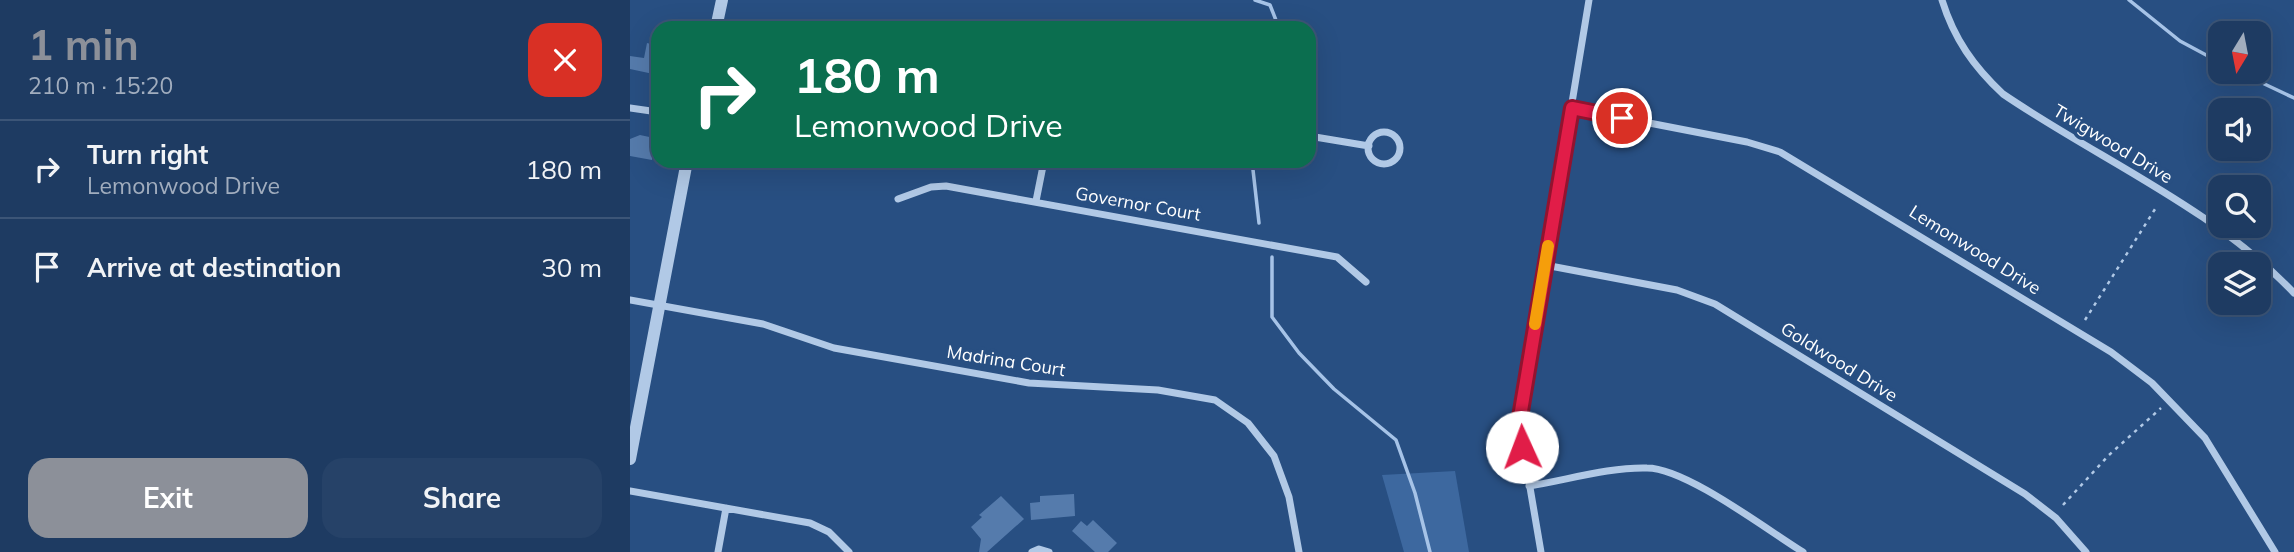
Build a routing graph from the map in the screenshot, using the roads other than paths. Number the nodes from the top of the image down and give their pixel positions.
1 (722, 0) edge
2 (1589, 0) edge
3 (1942, 0) edge
4 (718, 21) edge
5 (630, 107) edge
6 (1572, 108) junction
7 (651, 111) edge
8 (1316, 137) edge
9 (1368, 146) junction
10 (686, 168) edge
11 (1043, 168) edge
12 (898, 199) dead end
13 (1036, 201) junction
14 (1545, 265) junction
15 (1366, 282) dead end
16 (2294, 293) edge
17 (630, 300) edge
18 (658, 304) junction
19 (630, 459) edge
20 (1529, 486) junction
21 (630, 491) edge
22 (726, 508) junction
23 (718, 552) edge
24 (849, 552) edge
25 (1032, 552) edge
26 (1049, 552) edge
27 (1299, 552) edge
28 (1541, 552) edge
29 (1803, 552) edge
30 (2086, 552) edge
31 (2275, 552) edge

1 - 4 street
2 - 6 street
3 - 16 street, Twigwood Drive
5 - 7 street
6 - 14 street
6 - 31 street, Lemonwood Drive
8 - 9 street
9 - 9 street
10 - 18 street
11 - 13 street
12 - 13 street, Governor Court
13 - 15 street, Governor Court
14 - 20 street
14 - 30 street, Goldwood Drive
17 - 18 street, Madrina Court
18 - 19 street
18 - 27 street, Madrina Court
20 - 28 street
20 - 29 street
21 - 22 street
22 - 23 street
22 - 24 street
25 - 26 street

